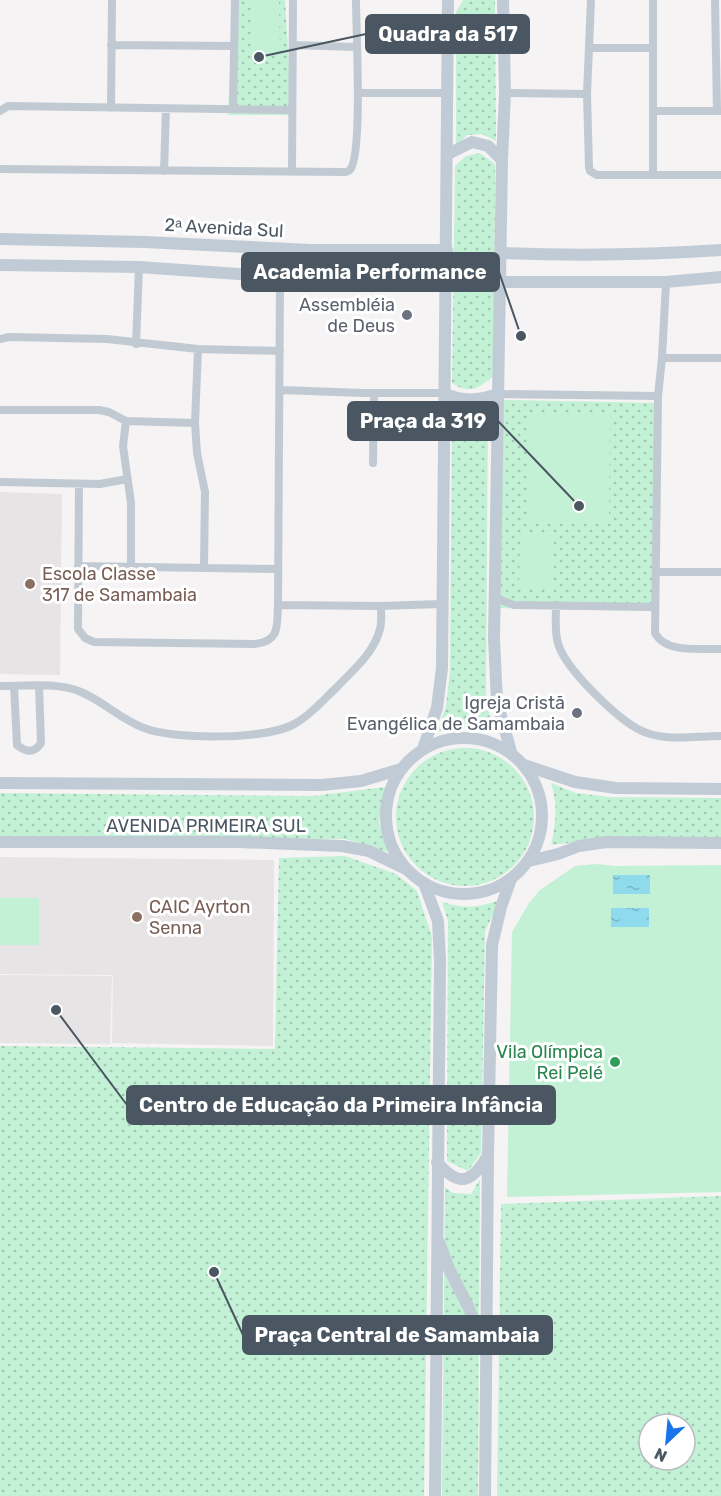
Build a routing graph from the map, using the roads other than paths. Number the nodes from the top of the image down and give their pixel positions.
1 (112, 0) edge
2 (235, 0) edge
3 (293, 0) edge
4 (356, 0) edge
5 (448, 0) edge
6 (503, 0) edge
7 (591, 0) edge
8 (653, 0) edge
9 (715, 0) edge
10 (111, 45) junction
11 (293, 45) junction
12 (234, 46) junction
13 (356, 47) junction
14 (590, 48) junction
15 (653, 48) junction
16 (718, 48) edge
17 (358, 93) junction
18 (447, 93) junction
19 (505, 93) junction
20 (587, 94) junction
21 (111, 108) junction
22 (233, 108) junction
23 (166, 109) junction
24 (291, 110) junction
25 (0, 111) edge
26 (653, 111) junction
27 (719, 111) edge
28 (447, 154) junction
29 (502, 160) junction
30 (0, 170) edge
31 (164, 171) junction
32 (292, 172) junction
33 (654, 174) junction
34 (721, 175) edge
35 (0, 239) edge
36 (447, 250) junction
37 (721, 250) edge
38 (501, 253) junction
39 (0, 266) edge
40 (139, 267) junction
41 (280, 277) junction
42 (721, 277) edge
43 (447, 278) junction
44 (500, 282) junction
45 (666, 282) junction
46 (0, 339) edge
47 (136, 344) junction
48 (198, 349) junction
49 (280, 351) junction
50 (662, 358) junction
51 (721, 358) edge
52 (280, 390) junction
53 (374, 393) junction
54 (444, 393) junction
55 (498, 394) junction
56 (658, 396) junction
57 (0, 410) edge
58 (126, 421) junction
59 (195, 423) junction
60 (373, 463) dead end
61 (127, 479) junction
62 (0, 482) edge
63 (79, 484) junction
64 (78, 566) junction
65 (131, 567) junction
66 (204, 567) junction
67 (278, 568) junction
68 (657, 572) junction
69 (721, 572) edge
70 (495, 598) junction
71 (441, 604) junction
72 (278, 605) junction
73 (514, 605) junction
74 (556, 605) junction
75 (381, 606) junction
76 (655, 607) junction
77 (495, 612) junction
78 (721, 648) edge
79 (0, 686) edge
80 (14, 686) junction
81 (39, 686) junction
82 (721, 736) edge
83 (423, 749) junction
84 (511, 752) junction
85 (524, 765) junction
86 (401, 769) junction
87 (0, 783) edge
88 (721, 789) edge
89 (0, 842) edge
90 (721, 843) edge
91 (529, 861) junction
92 (407, 869) junction
93 (511, 879) junction
94 (424, 883) junction
95 (488, 1155) junction
96 (437, 1162) junction
97 (436, 1235) junction
98 (486, 1355) junction
99 (435, 1496) edge
100 (485, 1496) edge

1 - 10 street
2 - 12 street
3 - 11 street
4 - 13 street
5 - 18 main road
6 - 19 main road
7 - 14 street
8 - 15 street
9 - 16 street
10 - 12 street
10 - 21 street
11 - 13 street
11 - 24 street
12 - 22 street
13 - 17 street
14 - 15 street
14 - 20 street
15 - 26 street
16 - 27 street
17 - 18 street
17 - 32 street
18 - 28 main road
19 - 20 street
19 - 29 main road
20 - 33 street
21 - 23 street
21 - 25 street
22 - 23 street
22 - 24 street
23 - 31 street
24 - 32 street
26 - 27 street
26 - 33 street
28 - 29 main road
28 - 36 main road
29 - 38 main road
30 - 31 street
31 - 32 street
33 - 34 street
35 - 36 main road, 2ᵃ Avenida Sul
36 - 43 main road
37 - 38 main road
38 - 44 main road
39 - 40 main road
40 - 41 main road
40 - 47 street
41 - 43 main road
41 - 49 street
42 - 45 main road
43 - 54 main road
44 - 45 main road
44 - 55 main road
45 - 50 street
46 - 47 street
47 - 48 street
48 - 49 street
48 - 59 street
49 - 52 street
50 - 51 street
50 - 56 street
52 - 53 street
52 - 67 street
53 - 54 street
53 - 60 street
54 - 55 main road
54 - 71 main road
55 - 56 street
55 - 70 main road
56 - 68 street
57 - 58 street
58 - 59 street
58 - 61 street
59 - 66 street
61 - 63 street
61 - 65 street
62 - 63 street
63 - 64 street
64 - 65 street
64 - 72 street
65 - 66 street
66 - 67 street
67 - 72 street
68 - 69 street
68 - 76 street
70 - 73 street
70 - 77 main road
71 - 75 street
71 - 83 main road
72 - 75 street
73 - 74 street
73 - 77 street
74 - 76 street
74 - 82 street
75 - 81 street
76 - 78 street
77 - 84 main road
79 - 80 street
80 - 81 street
80 - 81 street
83 - 84 main road
83 - 86 main road
84 - 85 main road
85 - 88 main road
85 - 91 main road
86 - 87 main road
86 - 92 main road
89 - 92 main road, AVENIDA PRIMEIRA SUL
90 - 91 main road
91 - 93 main road
92 - 94 main road
93 - 94 main road
93 - 95 main road
94 - 96 main road
95 - 96 main road
95 - 98 main road
96 - 97 main road
97 - 98 main road
97 - 99 main road
98 - 100 main road

